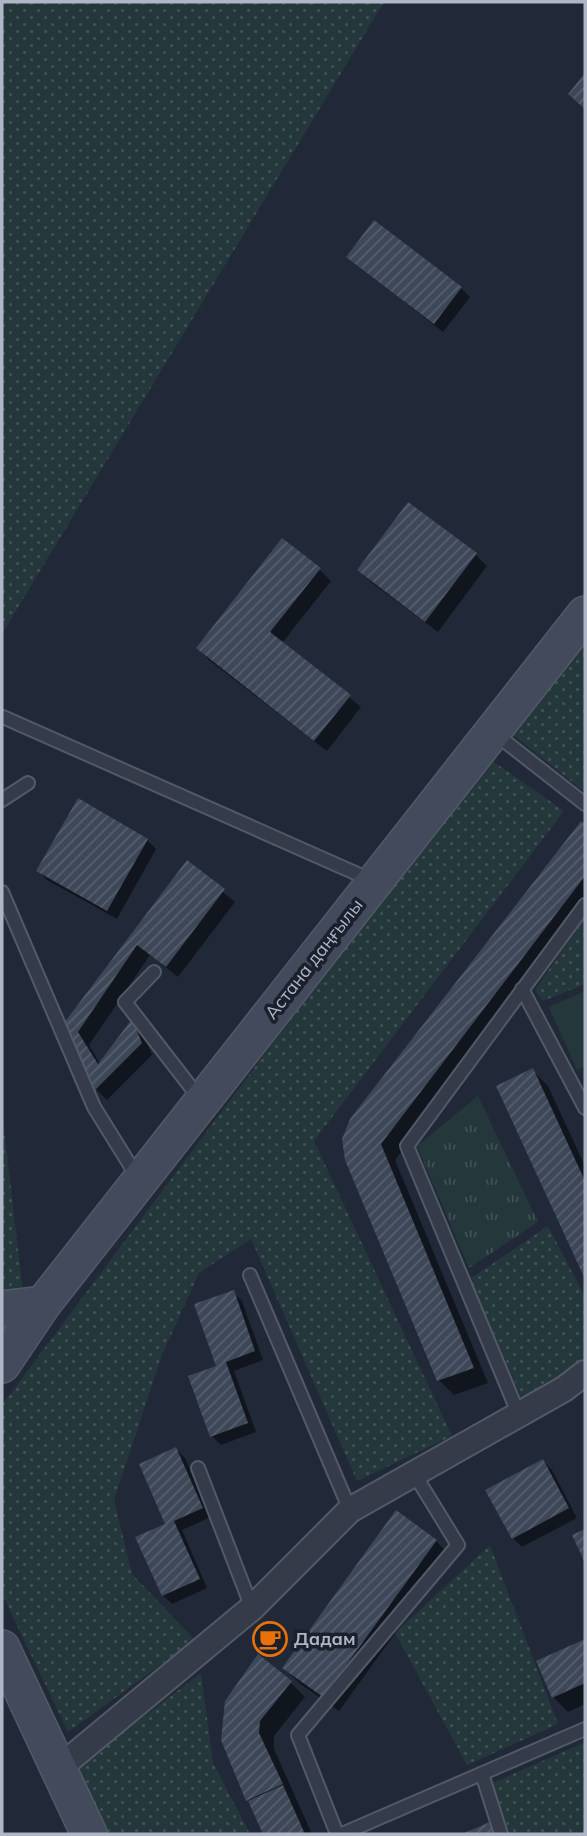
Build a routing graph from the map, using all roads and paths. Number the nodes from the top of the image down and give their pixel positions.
1 (585, 614) edge
2 (3, 717) edge
3 (493, 732) junction
4 (28, 783) dead end
5 (2, 800) edge
6 (585, 804) edge
7 (375, 882) junction
8 (2, 892) edge
9 (585, 905) edge
10 (154, 972) dead end
11 (522, 989) junction
12 (202, 1102) junction
13 (585, 1108) edge
14 (139, 1182) junction
15 (250, 1275) dead end
16 (43, 1304) junction
17 (2, 1309) edge
18 (2, 1365) edge
19 (585, 1375) edge
20 (519, 1415) junction
21 (198, 1468) dead end
22 (415, 1475) junction
23 (350, 1510) junction
24 (252, 1608) junction
25 (2, 1648) edge
26 (585, 1729) edge
27 (59, 1768) junction
28 (482, 1774) junction
29 (89, 1834) edge
30 (340, 1834) edge
31 (501, 1834) edge

1 - 3 street, Астана даңғылы
2 - 7 lane
3 - 6 lane
3 - 7 street, Астана даңғылы
4 - 5 lane
7 - 12 street, Астана даңғылы
8 - 14 lane
9 - 11 lane
10 - 12 lane
11 - 13 lane
11 - 20 lane
12 - 14 street, Астана даңғылы
14 - 16 street, Астана даңғылы
15 - 23 lane
16 - 17 street
16 - 18 street, Астана даңғылы
19 - 20 street
20 - 22 street
21 - 24 lane
22 - 23 street
22 - 30 lane
23 - 24 street
24 - 27 street
25 - 27 street
26 - 28 lane
27 - 29 street
28 - 30 lane
28 - 31 lane

